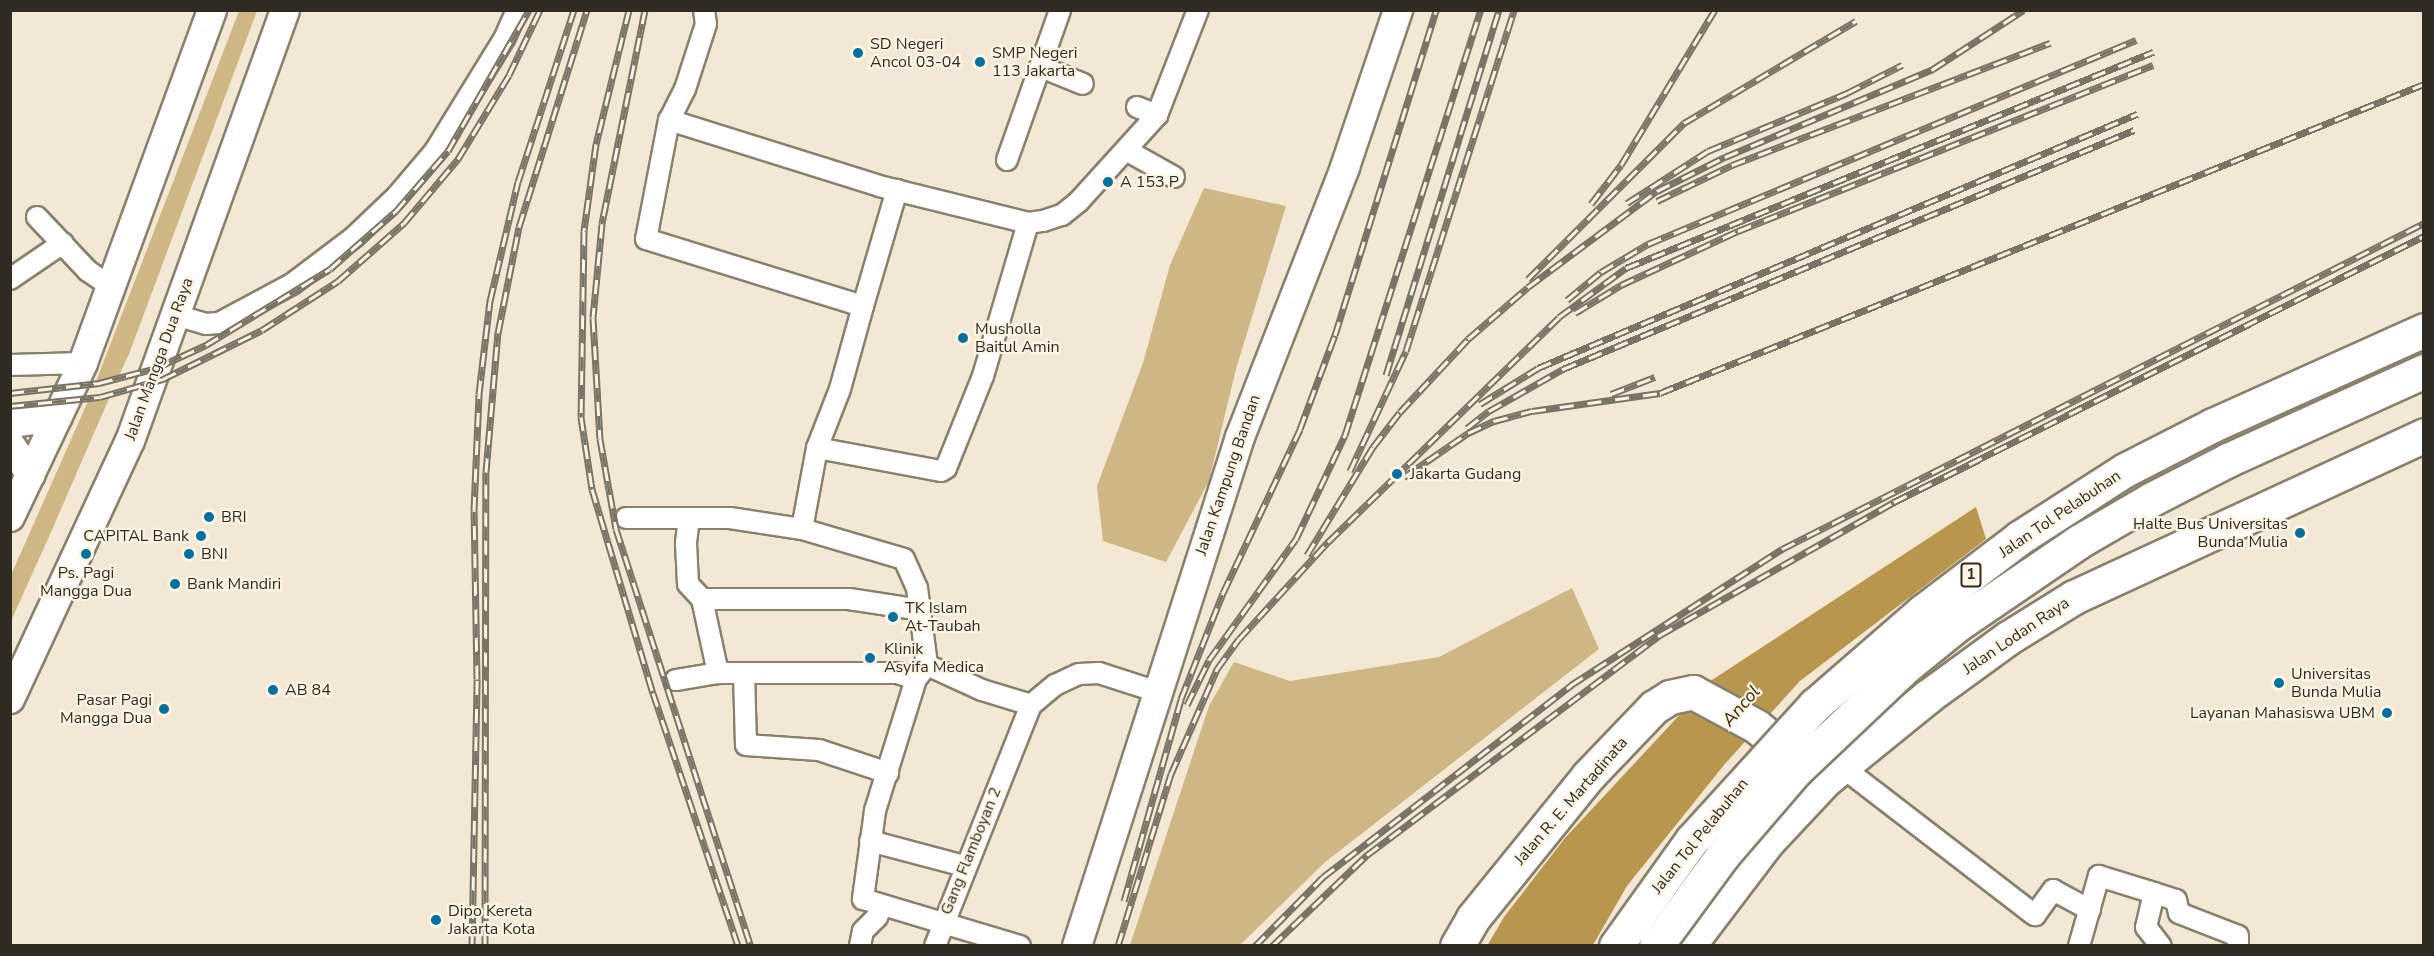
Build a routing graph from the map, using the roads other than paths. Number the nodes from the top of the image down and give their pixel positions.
1 (285, 10) edge
2 (517, 10) edge
3 (705, 10) edge
4 (1060, 10) edge
5 (1198, 10) edge
6 (1398, 10) edge
7 (208, 12) edge
8 (1041, 67) junction
9 (1083, 84) dead end
10 (1137, 107) dead end
11 (1157, 115) junction
12 (669, 120) junction
13 (1126, 150) junction
14 (1007, 160) dead end
15 (1174, 177) dead end
16 (897, 190) junction
17 (37, 217) dead end
18 (1028, 223) junction
19 (63, 243) junction
20 (10, 279) edge
21 (110, 286) junction
22 (863, 306) junction
23 (175, 315) junction
24 (2424, 330) edge
25 (83, 363) junction
26 (10, 365) edge
27 (2424, 371) edge
28 (58, 417) junction
29 (10, 423) edge
30 (2424, 435) edge
31 (10, 444) edge
32 (817, 448) junction
33 (31, 475) junction
34 (10, 517) edge
35 (626, 518) dead end
36 (689, 518) junction
37 (802, 529) junction
38 (702, 599) junction
39 (922, 610) junction
40 (922, 672) junction
41 (718, 673) junction
42 (744, 674) junction
43 (676, 680) dead end
44 (1158, 692) junction
45 (10, 699) edge
46 (1030, 705) junction
47 (1825, 772) junction
48 (888, 773) junction
49 (870, 842) junction
50 (964, 866) junction
51 (2154, 892) junction
52 (882, 906) junction
53 (2090, 910) junction
54 (943, 922) junction
55 (1693, 944) edge
56 (860, 945) edge
57 (935, 945) edge
58 (1020, 945) edge
59 (1077, 945) edge
60 (1457, 945) edge
61 (1616, 945) edge
62 (1656, 945) edge
63 (2079, 945) edge
64 (2161, 945) edge
65 (2238, 945) edge

1 - 23 main road, Jalan Mangga Dua Raya
2 - 23 street
3 - 12 street
4 - 8 street
5 - 11 street
6 - 44 main road, Jalan Kampung Bandan
7 - 21 main road
8 - 9 street
8 - 14 street
10 - 11 street
11 - 13 street
12 - 16 street
12 - 22 street
13 - 15 street
13 - 18 street
16 - 18 street
16 - 22 street
17 - 19 street
18 - 32 street
19 - 20 street
19 - 21 street
21 - 25 main road
22 - 32 street
23 - 45 main road, Jalan Mangga Dua Raya
24 - 61 highway, Jalan Tol Pelabuhan / 1, bridge
25 - 26 street
25 - 28 main road
27 - 62 highway, Jalan Tol Pelabuhan / 1, bridge
28 - 29 main road
28 - 33 main road
30 - 47 highway, Jalan Lodan Raya
31 - 33 main road
32 - 37 street
33 - 34 main road
35 - 36 street
36 - 37 street
36 - 38 street
37 - 39 street
38 - 39 street
38 - 41 street
39 - 40 street
40 - 42 street
40 - 46 street
40 - 48 street
41 - 42 street
41 - 43 street
42 - 48 street
44 - 46 street
44 - 59 main road, Jalan Kampung Bandan
46 - 50 street, Gang Flamboyan 2
47 - 53 street
47 - 55 highway, Jalan Lodan Raya
47 - 60 highway, Jalan R. E. Martadinata, bridge
48 - 49 street
49 - 50 street
49 - 52 street
50 - 54 street, Gang Flamboyan 2
51 - 53 street
51 - 64 street
51 - 65 street
52 - 54 street
52 - 56 street
53 - 63 street
54 - 57 street
54 - 58 street, Gang Flamboyan 2

